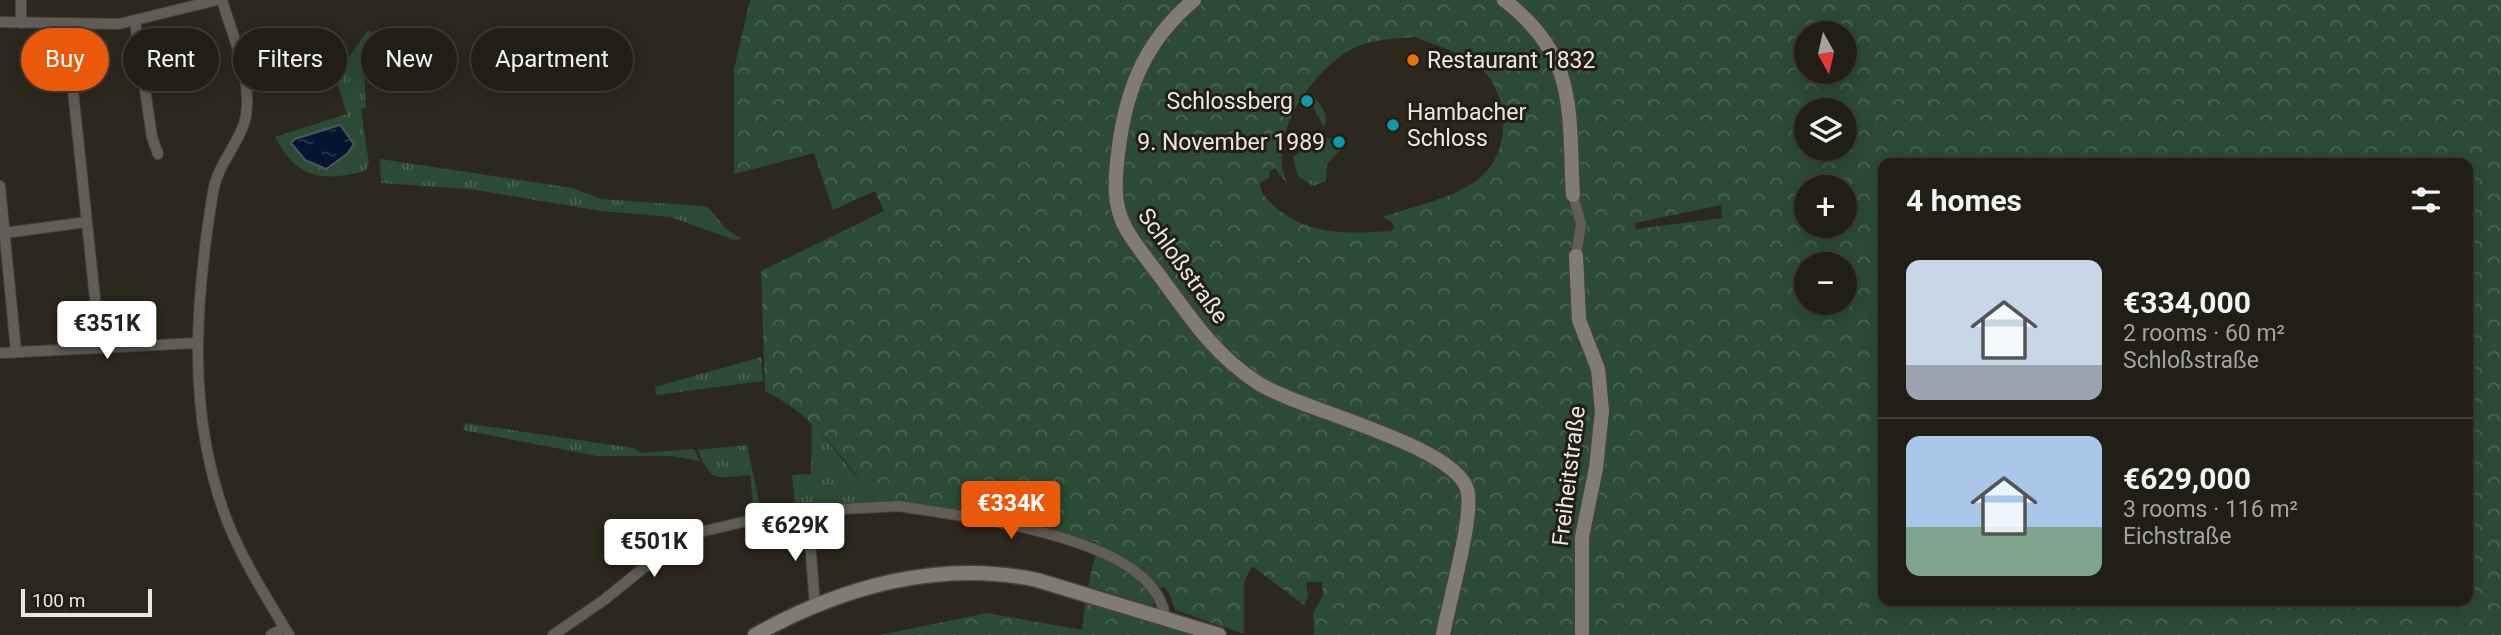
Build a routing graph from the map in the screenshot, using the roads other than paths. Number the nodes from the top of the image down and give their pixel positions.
1 (21, 0) edge
2 (220, 0) edge
3 (1194, 0) edge
4 (1504, 0) edge
5 (0, 22) edge
6 (135, 22) junction
7 (21, 23) junction
8 (66, 24) junction
9 (158, 154) dead end
10 (0, 186) edge
11 (1573, 195) joint
12 (1, 215) edge
13 (87, 222) junction
14 (4, 233) junction
15 (1577, 249) joint
16 (5, 298) edge
17 (197, 343) junction
18 (100, 346) junction
19 (16, 351) junction
20 (0, 353) edge
21 (808, 517) junction
22 (815, 605) junction
23 (1165, 618) junction
24 (287, 631) edge
25 (271, 635) edge
26 (553, 635) edge
27 (755, 635) edge
28 (1219, 635) edge
29 (1443, 635) edge
30 (1582, 635) edge

1 - 7 street
2 - 6 street
2 - 17 street
3 - 29 street, Schloßstraße
4 - 11 street
5 - 7 street
6 - 8 street
6 - 9 street
7 - 8 street
8 - 13 street
10 - 12 street
11 - 15 street
12 - 14 street
13 - 14 street
13 - 18 street
14 - 16 street
15 - 30 street, Freiheitstraße
16 - 19 street
17 - 18 street
17 - 24 street
18 - 19 street
19 - 20 street
21 - 22 street
21 - 23 street
21 - 26 street
22 - 23 street
22 - 27 street
23 - 28 street
24 - 25 street

